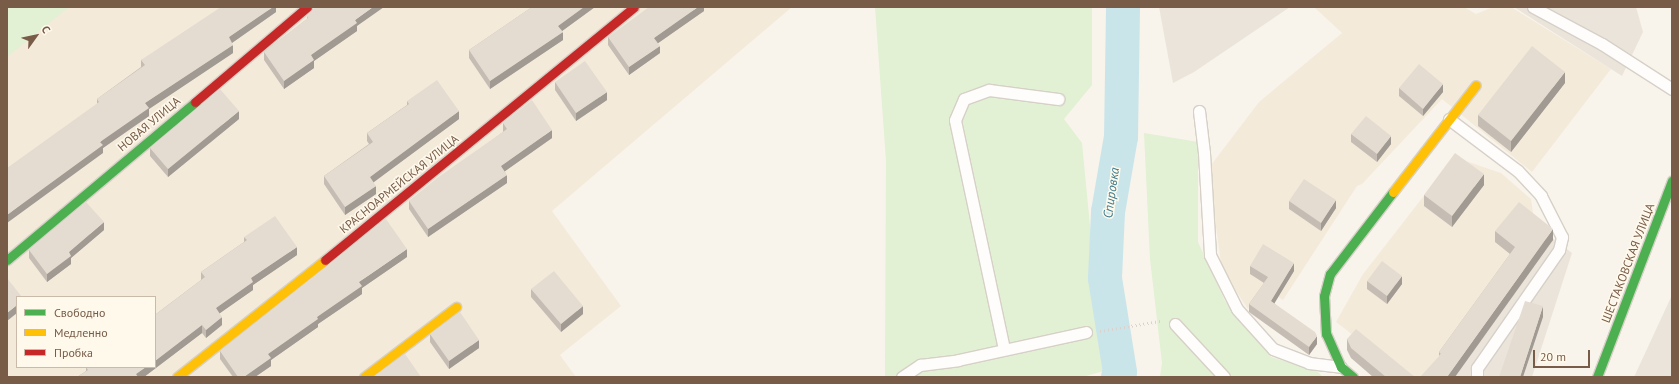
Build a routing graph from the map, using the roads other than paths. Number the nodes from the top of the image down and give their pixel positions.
1 (307, 7) edge
2 (634, 7) edge
3 (1533, 7) edge
4 (1476, 85) dead end
5 (1672, 89) edge
6 (1058, 99) dead end
7 (1199, 111) dead end
8 (1449, 119) junction
9 (1672, 181) edge
10 (7, 260) edge
11 (456, 307) dead end
12 (1175, 324) road end
13 (1086, 332) dead end
14 (1004, 349) junction
15 (1341, 367) junction
16 (177, 377) edge
17 (364, 377) edge
18 (902, 377) edge
19 (1224, 377) edge
20 (1353, 377) edge
21 (1477, 377) edge
22 (1597, 377) edge

1 - 10 street, НОВАЯ УЛИЦА
2 - 16 street, КРАСНОАРМЕЙСКАЯ УЛИЦА
3 - 5 lane
4 - 8 street
6 - 14 lane
7 - 15 lane
8 - 15 street
8 - 21 lane
9 - 22 street, ШЕСТАКОВСКАЯ УЛИЦА
11 - 17 street
12 - 19 lane
13 - 14 lane
14 - 18 lane
15 - 20 street

